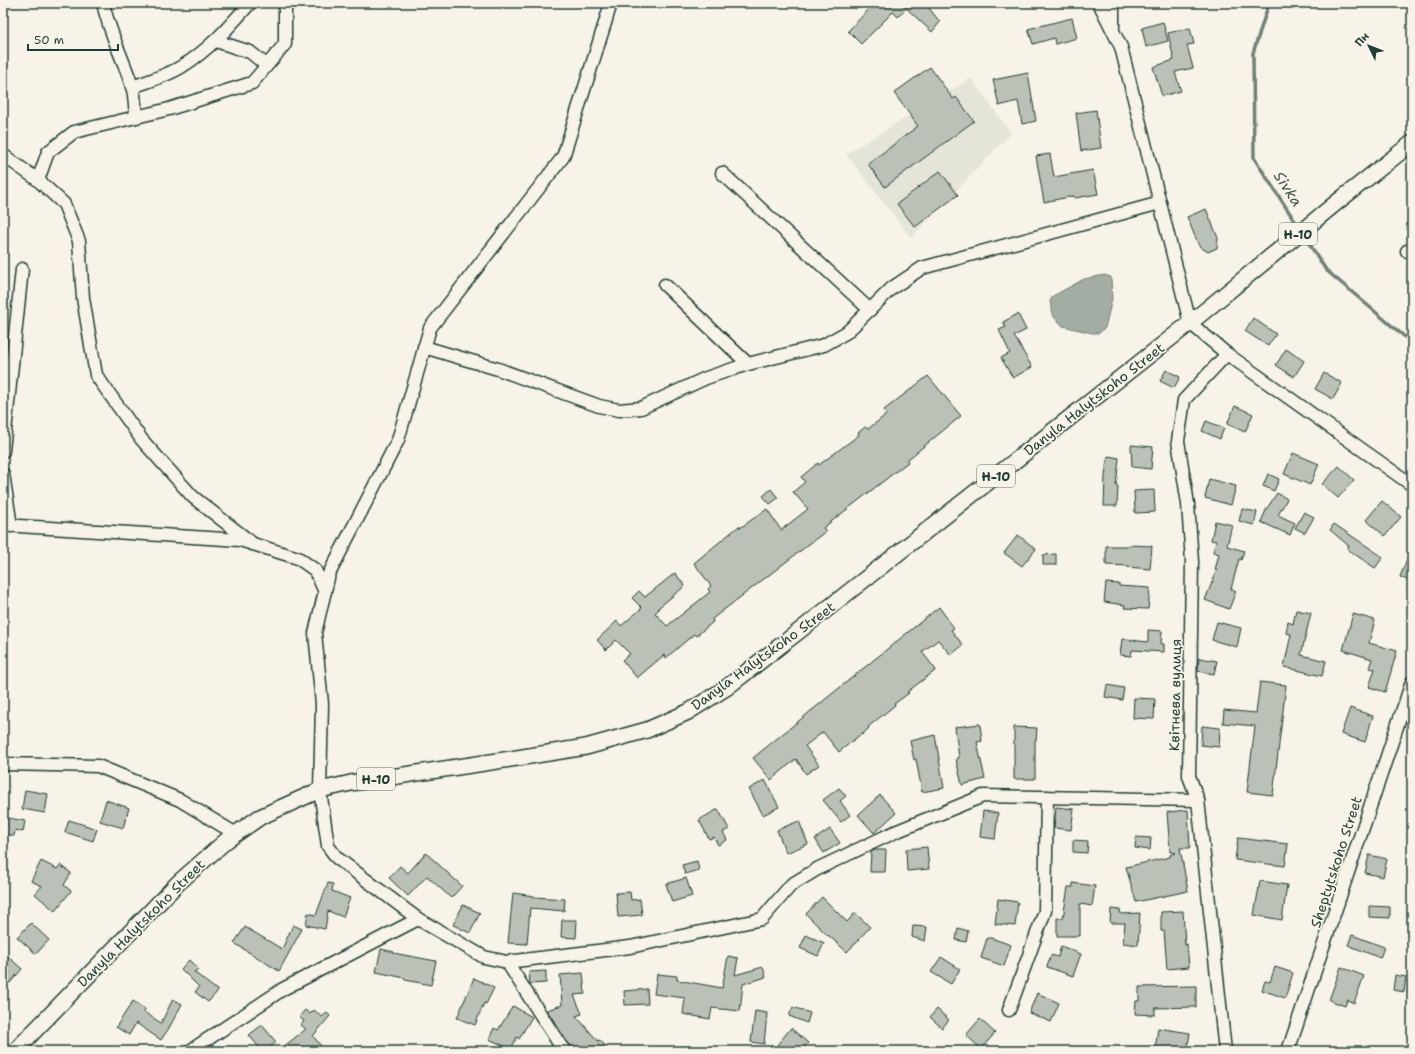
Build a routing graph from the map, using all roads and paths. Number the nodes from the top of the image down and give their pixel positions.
1 (103, 3) edge
2 (250, 3) edge
3 (285, 3) edge
4 (611, 3) edge
5 (1099, 3) edge
6 (1113, 3) edge
7 (1113, 30) junction
8 (216, 41) junction
9 (266, 65) junction
10 (132, 87) junction
11 (136, 117) junction
12 (1412, 143) edge
13 (3, 155) edge
14 (722, 173) dead end
15 (38, 180) junction
16 (1160, 202) junction
17 (22, 269) dead end
18 (665, 285) dead end
19 (870, 310) junction
20 (1190, 323) junction
21 (424, 347) junction
22 (1227, 354) junction
23 (748, 364) junction
24 (3, 451) edge
25 (3, 474) edge
26 (1412, 485) edge
27 (7, 525) edge
28 (253, 544) junction
29 (325, 592) junction
30 (1412, 682) edge
31 (3, 764) edge
32 (320, 790) junction
33 (1047, 797) junction
34 (1198, 800) junction
35 (236, 834) junction
36 (418, 919) junction
37 (506, 962) junction
38 (1009, 1010) dead end
39 (15, 1051) edge
40 (190, 1051) edge
41 (565, 1051) edge
42 (1225, 1051) edge
43 (1288, 1051) edge

1 - 10 street
2 - 8 street
3 - 9 street
4 - 21 street
5 - 7 street
6 - 7 street
7 - 16 street
8 - 9 street
8 - 10 street
9 - 11 street
10 - 11 street
11 - 15 street
12 - 20 main road, Danyla Halytskoho Street / Н-10
13 - 15 street
14 - 19 street
15 - 28 street
16 - 19 street
16 - 20 street
17 - 24 street
18 - 23 street
19 - 23 street
20 - 22 street
20 - 32 main road, Danyla Halytskoho Street / Н-10
21 - 23 street
21 - 29 street
22 - 26 street
22 - 34 street, Квітнева вулиця
25 - 27 street
27 - 28 street
28 - 29 street
29 - 32 street
30 - 43 street, Sheptytskoho Street
31 - 35 street
32 - 35 main road, Danyla Halytskoho Street / Н-10
32 - 36 street
33 - 34 street
33 - 37 street
33 - 38 street
34 - 42 street, Квітнева вулиця
35 - 39 main road, Danyla Halytskoho Street / Н-10
36 - 37 street
36 - 40 street
37 - 41 street

